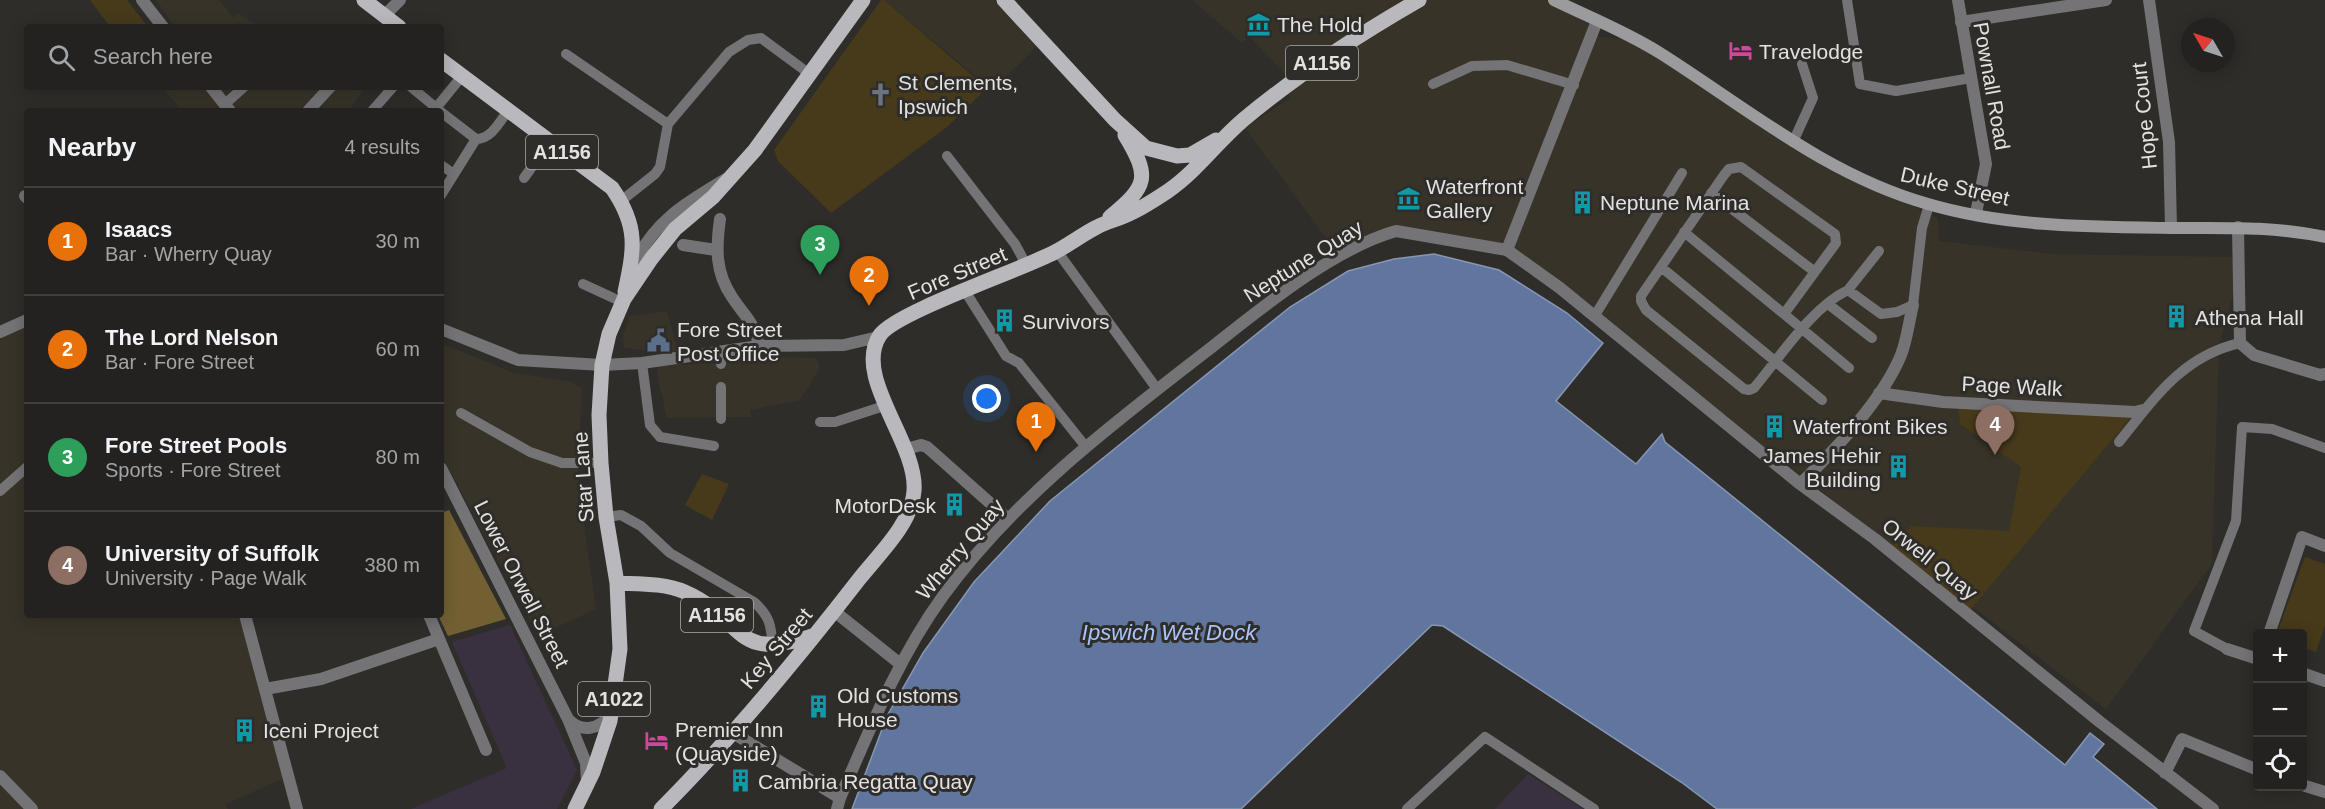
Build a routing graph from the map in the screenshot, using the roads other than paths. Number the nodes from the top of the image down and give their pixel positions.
1 (142, 0) edge
2 (364, 0) edge
3 (400, 0) edge
4 (863, 0) edge
5 (1004, 0) edge
6 (1419, 0) edge
7 (1554, 0) edge
8 (1847, 0) edge
9 (1958, 0) edge
10 (2106, 0) edge
11 (2149, 0) edge
12 (382, 21) edge
13 (1597, 21) junction
14 (1961, 22) junction
15 (161, 24) edge
16 (566, 54) dead end
17 (444, 62) edge
18 (1802, 64) dead end
19 (811, 75) junction
20 (462, 76) junction
21 (1971, 78) junction
22 (1433, 84) dead end
23 (1574, 85) junction
24 (214, 90) edge
25 (242, 90) edge
26 (327, 90) edge
27 (390, 90) edge
28 (415, 90) edge
29 (228, 107) edge
30 (311, 108) edge
31 (375, 108) edge
32 (437, 108) edge
33 (440, 108) edge
34 (507, 112) junction
35 (444, 114) edge
36 (1115, 120) junction
37 (668, 124) junction
38 (1229, 132) junction
39 (476, 139) junction
40 (1793, 142) junction
41 (549, 143) junction
42 (947, 156) dead end
43 (444, 167) edge
44 (1682, 173) dead end
45 (454, 174) junction
46 (728, 177) junction
47 (524, 178) dead end
48 (444, 190) edge
49 (1711, 193) junction
50 (621, 201) junction
51 (1929, 205) junction
52 (1976, 213) junction
53 (720, 219) dead end
54 (1099, 226) junction
55 (2238, 227) junction
56 (2171, 228) junction
57 (1684, 232) junction
58 (2325, 237) edge
59 (682, 245) dead end
60 (716, 250) junction
61 (1507, 250) junction
62 (1057, 251) junction
63 (1879, 251) dead end
64 (1027, 266) junction
65 (1661, 267) junction
66 (630, 272) junction
67 (1815, 272) junction
68 (583, 285) dead end
69 (1848, 290) junction
70 (965, 291) junction
71 (623, 301) junction
72 (1828, 304) junction
73 (1913, 305) junction
74 (1784, 314) junction
75 (1594, 317) junction
76 (24, 321) edge
77 (1802, 329) junction
78 (444, 330) edge
79 (0, 332) edge
80 (878, 338) junction
81 (1872, 338) dead end
82 (1622, 340) joint
83 (2240, 343) junction
84 (759, 345) junction
85 (1776, 361) junction
86 (642, 363) junction
87 (603, 365) junction
88 (1849, 368) dead end
89 (2325, 374) edge
90 (722, 387) dead end
91 (1157, 389) junction
92 (1878, 393) junction
93 (1822, 400) dead end
94 (887, 405) junction
95 (2143, 410) junction
96 (461, 413) dead end
97 (721, 419) dead end
98 (820, 423) dead end
99 (2119, 442) dead end
100 (714, 446) dead end
101 (1086, 447) junction
102 (2325, 448) edge
103 (906, 449) junction
104 (600, 463) junction
105 (1059, 468) joint
106 (24, 470) edge
107 (444, 474) edge
108 (1800, 484) junction
109 (0, 492) edge
110 (606, 517) junction
111 (1008, 519) junction
112 (2325, 546) edge
113 (617, 583) junction
114 (834, 611) junction
115 (246, 618) edge
116 (430, 618) edge
117 (2270, 629) edge
118 (815, 635) junction
119 (439, 639) junction
120 (773, 646) junction
121 (2227, 649) joint
122 (2253, 657) edge
123 (899, 663) junction
124 (2307, 675) edge
125 (2325, 681) edge
126 (265, 689) junction
127 (611, 714) junction
128 (568, 718) junction
129 (733, 733) junction
130 (486, 750) dead end
131 (2253, 768) edge
132 (2165, 773) junction
133 (0, 776) edge
134 (587, 784) junction
135 (2307, 787) edge
136 (2325, 792) edge
137 (838, 804) edge
138 (32, 809) edge
139 (297, 809) edge
140 (575, 809) edge
141 (661, 809) edge
142 (1407, 809) edge
143 (1594, 809) edge
144 (2213, 809) edge

1 - 15 street
2 - 12 main road
3 - 12 street
4 - 19 main road, Star Lane / A1156
5 - 36 main road, A1156
6 - 38 main road, Fore Street / A1156
7 - 13 main road, Duke Street
8 - 21 lane
9 - 14 street, Pownall Road
10 - 14 street
11 - 56 street, Hope Court
13 - 23 street
13 - 40 main road, Duke Street
14 - 21 street, Pownall Road
16 - 37 lane
17 - 20 main road, A1156
18 - 40 lane
19 - 37 lane
19 - 46 main road, Star Lane / A1156
20 - 33 lane
20 - 34 main road, A1156
21 - 52 street, Pownall Road
22 - 23 lane
23 - 61 street
24 - 29 street
25 - 29 lane
26 - 30 street
27 - 31 lane
28 - 32 lane
34 - 39 lane
34 - 41 main road, A1156
35 - 39 lane
36 - 38 main road, A1156
36 - 54 main road
37 - 50 lane
38 - 54 main road, Fore Street / A1156
39 - 45 lane
40 - 51 main road, Duke Street
41 - 47 lane
41 - 50 main road, A1156
42 - 64 lane
43 - 45 lane
44 - 75 lane
45 - 48 lane
46 - 66 street, Star Lane
46 - 71 main road, Star Lane / A1156
49 - 57 lane
49 - 67 lane
49 - 67 lane
50 - 66 main road, A1156
51 - 52 main road, Duke Street
51 - 73 lane
52 - 56 main road, Duke Street
53 - 60 street
54 - 62 main road, Fore Street / A1156
55 - 56 main road, Duke Street
55 - 58 main road, Duke Street
55 - 83 street
57 - 65 lane
57 - 74 lane
59 - 60 street
60 - 84 street
61 - 75 street, Neptune Quay
61 - 91 street, Neptune Quay
62 - 64 main road, Fore Street / A1156
62 - 91 lane
63 - 69 lane
64 - 70 main road, Fore Street / A1156
65 - 85 lane
65 - 85 lane
66 - 71 main road, A1156
67 - 74 lane
68 - 71 lane
69 - 72 lane
69 - 73 lane
70 - 80 main road, Fore Street / A1156
70 - 101 lane
71 - 87 main road, Star Lane / A1156
72 - 77 lane
72 - 81 lane
73 - 92 street
74 - 77 lane
75 - 82 street, Neptune Quay
76 - 79 street
77 - 85 lane
77 - 88 lane
78 - 87 street, Fore Street
80 - 84 street, Fore Street
80 - 94 main road
82 - 108 street, Orwell Quay
83 - 89 street
83 - 95 lane
84 - 86 street, Fore Street
85 - 93 lane
86 - 87 street, Fore Street
86 - 100 lane
87 - 104 main road, Star Lane / A1156
90 - 97 lane
91 - 101 street, Neptune Quay
92 - 95 street, Page Walk
92 - 108 street
94 - 98 lane
94 - 103 main road
95 - 99 lane
96 - 104 lane
101 - 105 street, Neptune Quay
102 - 121 lane
103 - 111 street
103 - 114 main road, Key Street
104 - 110 main road, Star Lane / A1156
105 - 111 street, Wherry Quay
106 - 109 lane
107 - 128 street, Lower Orwell Street
108 - 132 street, Orwell Quay
110 - 113 main road, Star Lane / A1156
110 - 120 lane
111 - 123 street, Wherry Quay
112 - 117 street
113 - 120 main road, A1156
113 - 127 main road, Star Lane / A1022
114 - 118 main road, Key Street
114 - 123 street
115 - 126 street
116 - 119 street
118 - 120 main road, A1156
118 - 129 main road, Key Street
119 - 126 street
119 - 130 street
121 - 122 street
123 - 137 street, Wherry Quay
124 - 125 street
126 - 139 street
127 - 128 street
127 - 134 main road, Star Lane / A1022
128 - 134 street, Lower Orwell Street
129 - 137 street
129 - 141 main road, Key Street
131 - 132 street
132 - 144 street, Orwell Quay
133 - 138 street
134 - 140 main road, Star Lane / A1022
135 - 136 street
142 - 143 lane

